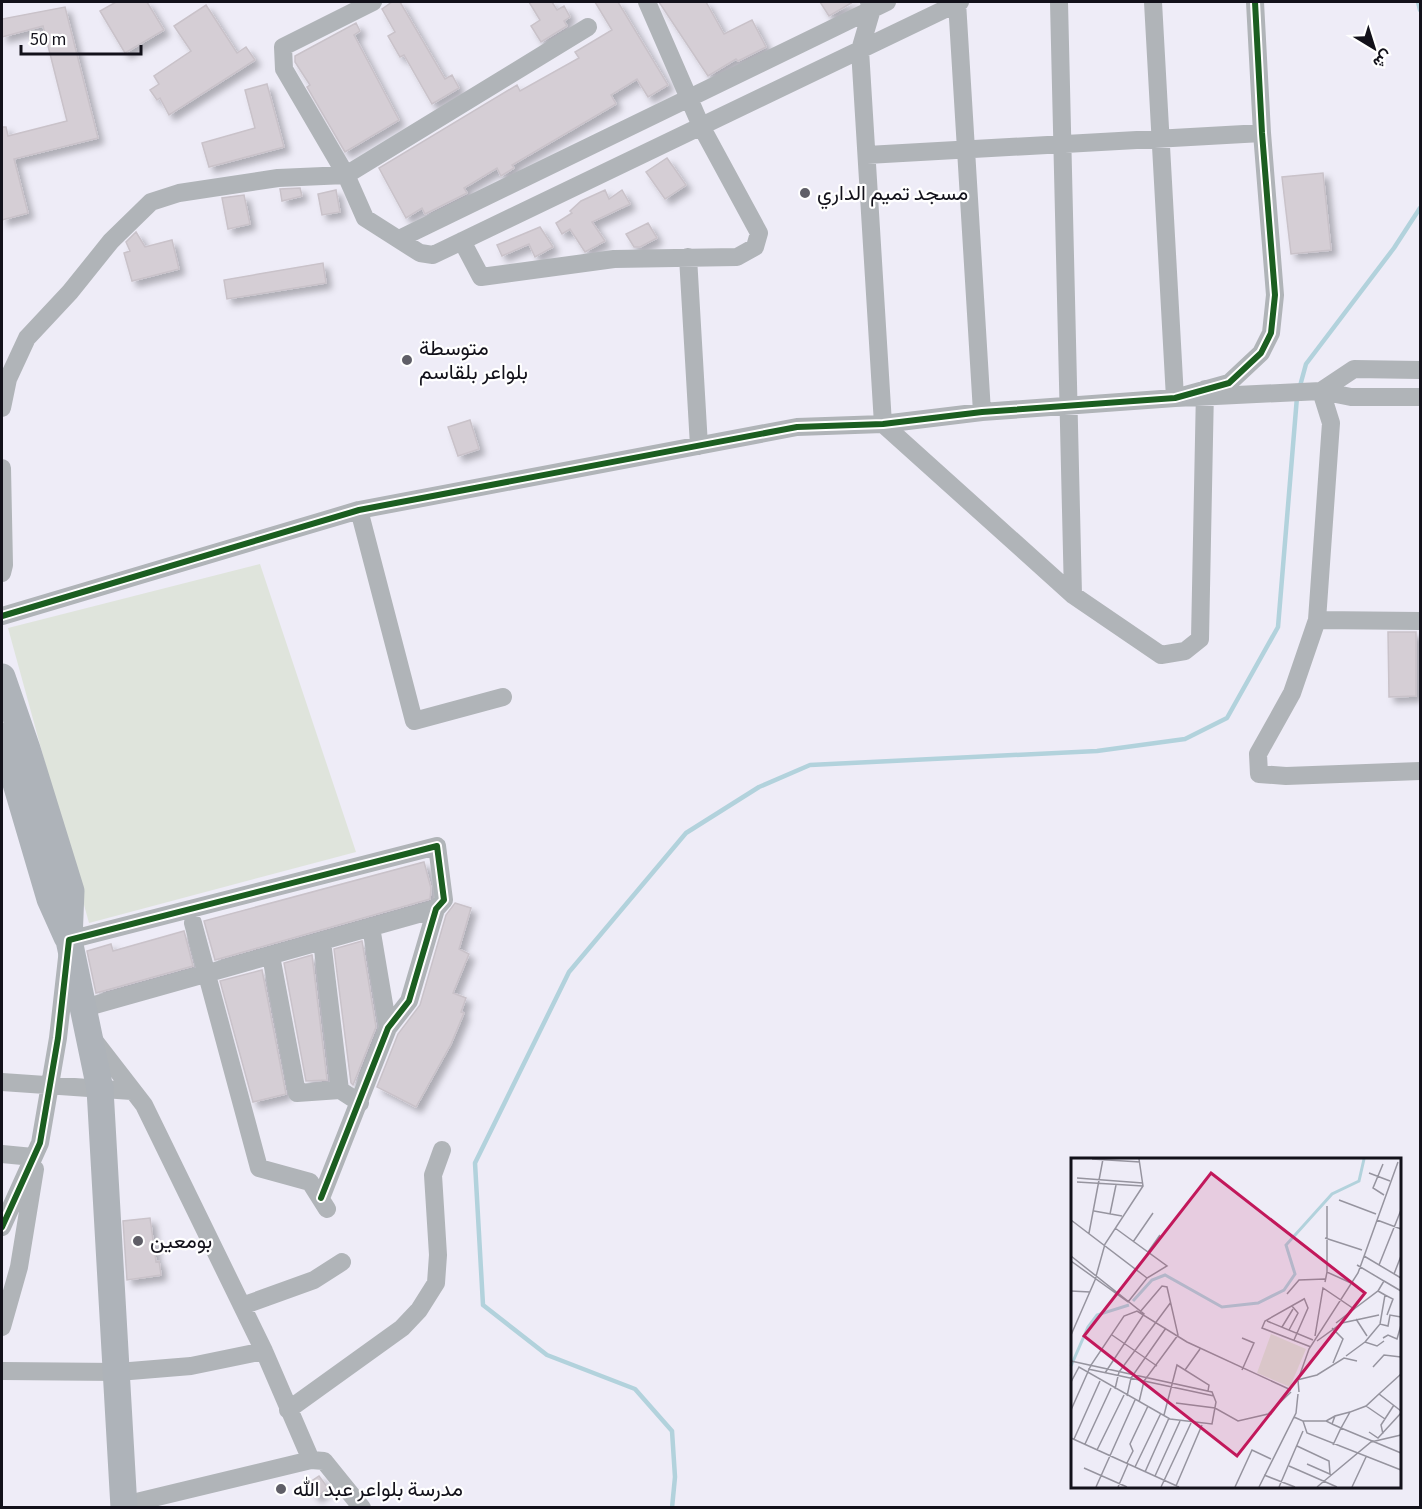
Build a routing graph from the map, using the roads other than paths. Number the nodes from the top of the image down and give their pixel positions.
1 (373, 2) edge
2 (647, 2) edge
3 (958, 2) edge
4 (1059, 2) edge
5 (1154, 2) edge
6 (1255, 2) edge
7 (876, 4) edge
8 (338, 10) edge
9 (588, 27) dead end
10 (860, 50) junction
11 (690, 98) junction
12 (701, 126) junction
13 (1262, 133) junction
14 (1161, 139) junction
15 (1064, 144) junction
16 (966, 149) junction
17 (867, 154) junction
18 (346, 175) junction
19 (399, 239) junction
20 (462, 241) junction
21 (688, 257) junction
22 (1420, 370) edge
23 (1321, 391) junction
24 (1205, 393) junction
25 (1420, 397) edge
26 (1175, 398) junction
27 (1070, 405) junction
28 (2, 408) edge
29 (982, 412) junction
30 (884, 424) junction
31 (699, 446) junction
32 (2, 468) edge
33 (359, 510) junction
34 (2, 573) edge
35 (1073, 595) junction
36 (2, 616) edge
37 (1317, 620) junction
38 (1420, 621) edge
39 (3, 688) edge
40 (503, 697) dead end
41 (2, 736) edge
42 (1420, 771) edge
43 (436, 909) junction
44 (193, 923) dead end
45 (371, 927) junction
46 (69, 940) junction
47 (322, 941) junction
48 (271, 956) junction
49 (207, 974) junction
50 (84, 1008) junction
51 (388, 1028) junction
52 (91, 1037) junction
53 (2, 1082) edge
54 (50, 1086) junction
55 (100, 1089) junction
56 (340, 1090) junction
57 (132, 1091) junction
58 (360, 1103) junction
59 (442, 1149) dead end
60 (36, 1150) junction
61 (2, 1154) edge
62 (2, 1227) edge
63 (342, 1262) dead end
64 (242, 1306) junction
65 (2, 1328) edge
66 (264, 1352) junction
67 (2, 1371) edge
68 (117, 1372) junction
69 (288, 1410) junction
70 (311, 1460) junction
71 (124, 1506) edge
72 (362, 1508) edge

1 - 8 street
2 - 11 street
3 - 10 street
3 - 16 street
4 - 15 street
5 - 14 street
6 - 13 street
7 - 10 street
7 - 11 street
8 - 18 street
9 - 18 street
10 - 12 street
10 - 17 street
11 - 12 street
11 - 19 street
12 - 20 street
12 - 21 street
13 - 14 street
13 - 24 street
14 - 15 street
14 - 26 street
15 - 16 street
15 - 27 street
16 - 17 street
16 - 29 street
17 - 30 street
18 - 19 street
18 - 28 street
19 - 20 street
20 - 21 street
21 - 31 street
22 - 23 street
23 - 24 street
23 - 25 street
23 - 37 street
24 - 26 street
24 - 35 street
26 - 27 street
27 - 29 street
27 - 35 street
29 - 30 street
30 - 31 street
30 - 35 street
31 - 33 street
32 - 34 street
33 - 36 street
33 - 40 street
37 - 38 street
37 - 42 street
39 - 46 main road
41 - 46 main road
43 - 45 street
43 - 46 street
43 - 51 street
44 - 49 street
45 - 47 street
45 - 51 street
46 - 50 main road
46 - 54 street
47 - 48 street
47 - 56 street
48 - 49 street
48 - 56 street
49 - 50 street
49 - 58 street
50 - 52 main road
51 - 58 street
52 - 55 main road
52 - 57 street
53 - 54 street
54 - 55 street
54 - 60 street
55 - 57 street
55 - 68 main road
56 - 58 street
57 - 64 street
59 - 69 street
60 - 61 street
60 - 62 street
60 - 65 street
63 - 64 street
64 - 66 street
66 - 68 street
66 - 69 street
67 - 68 street
68 - 71 main road
69 - 70 street
70 - 71 street
70 - 72 street

